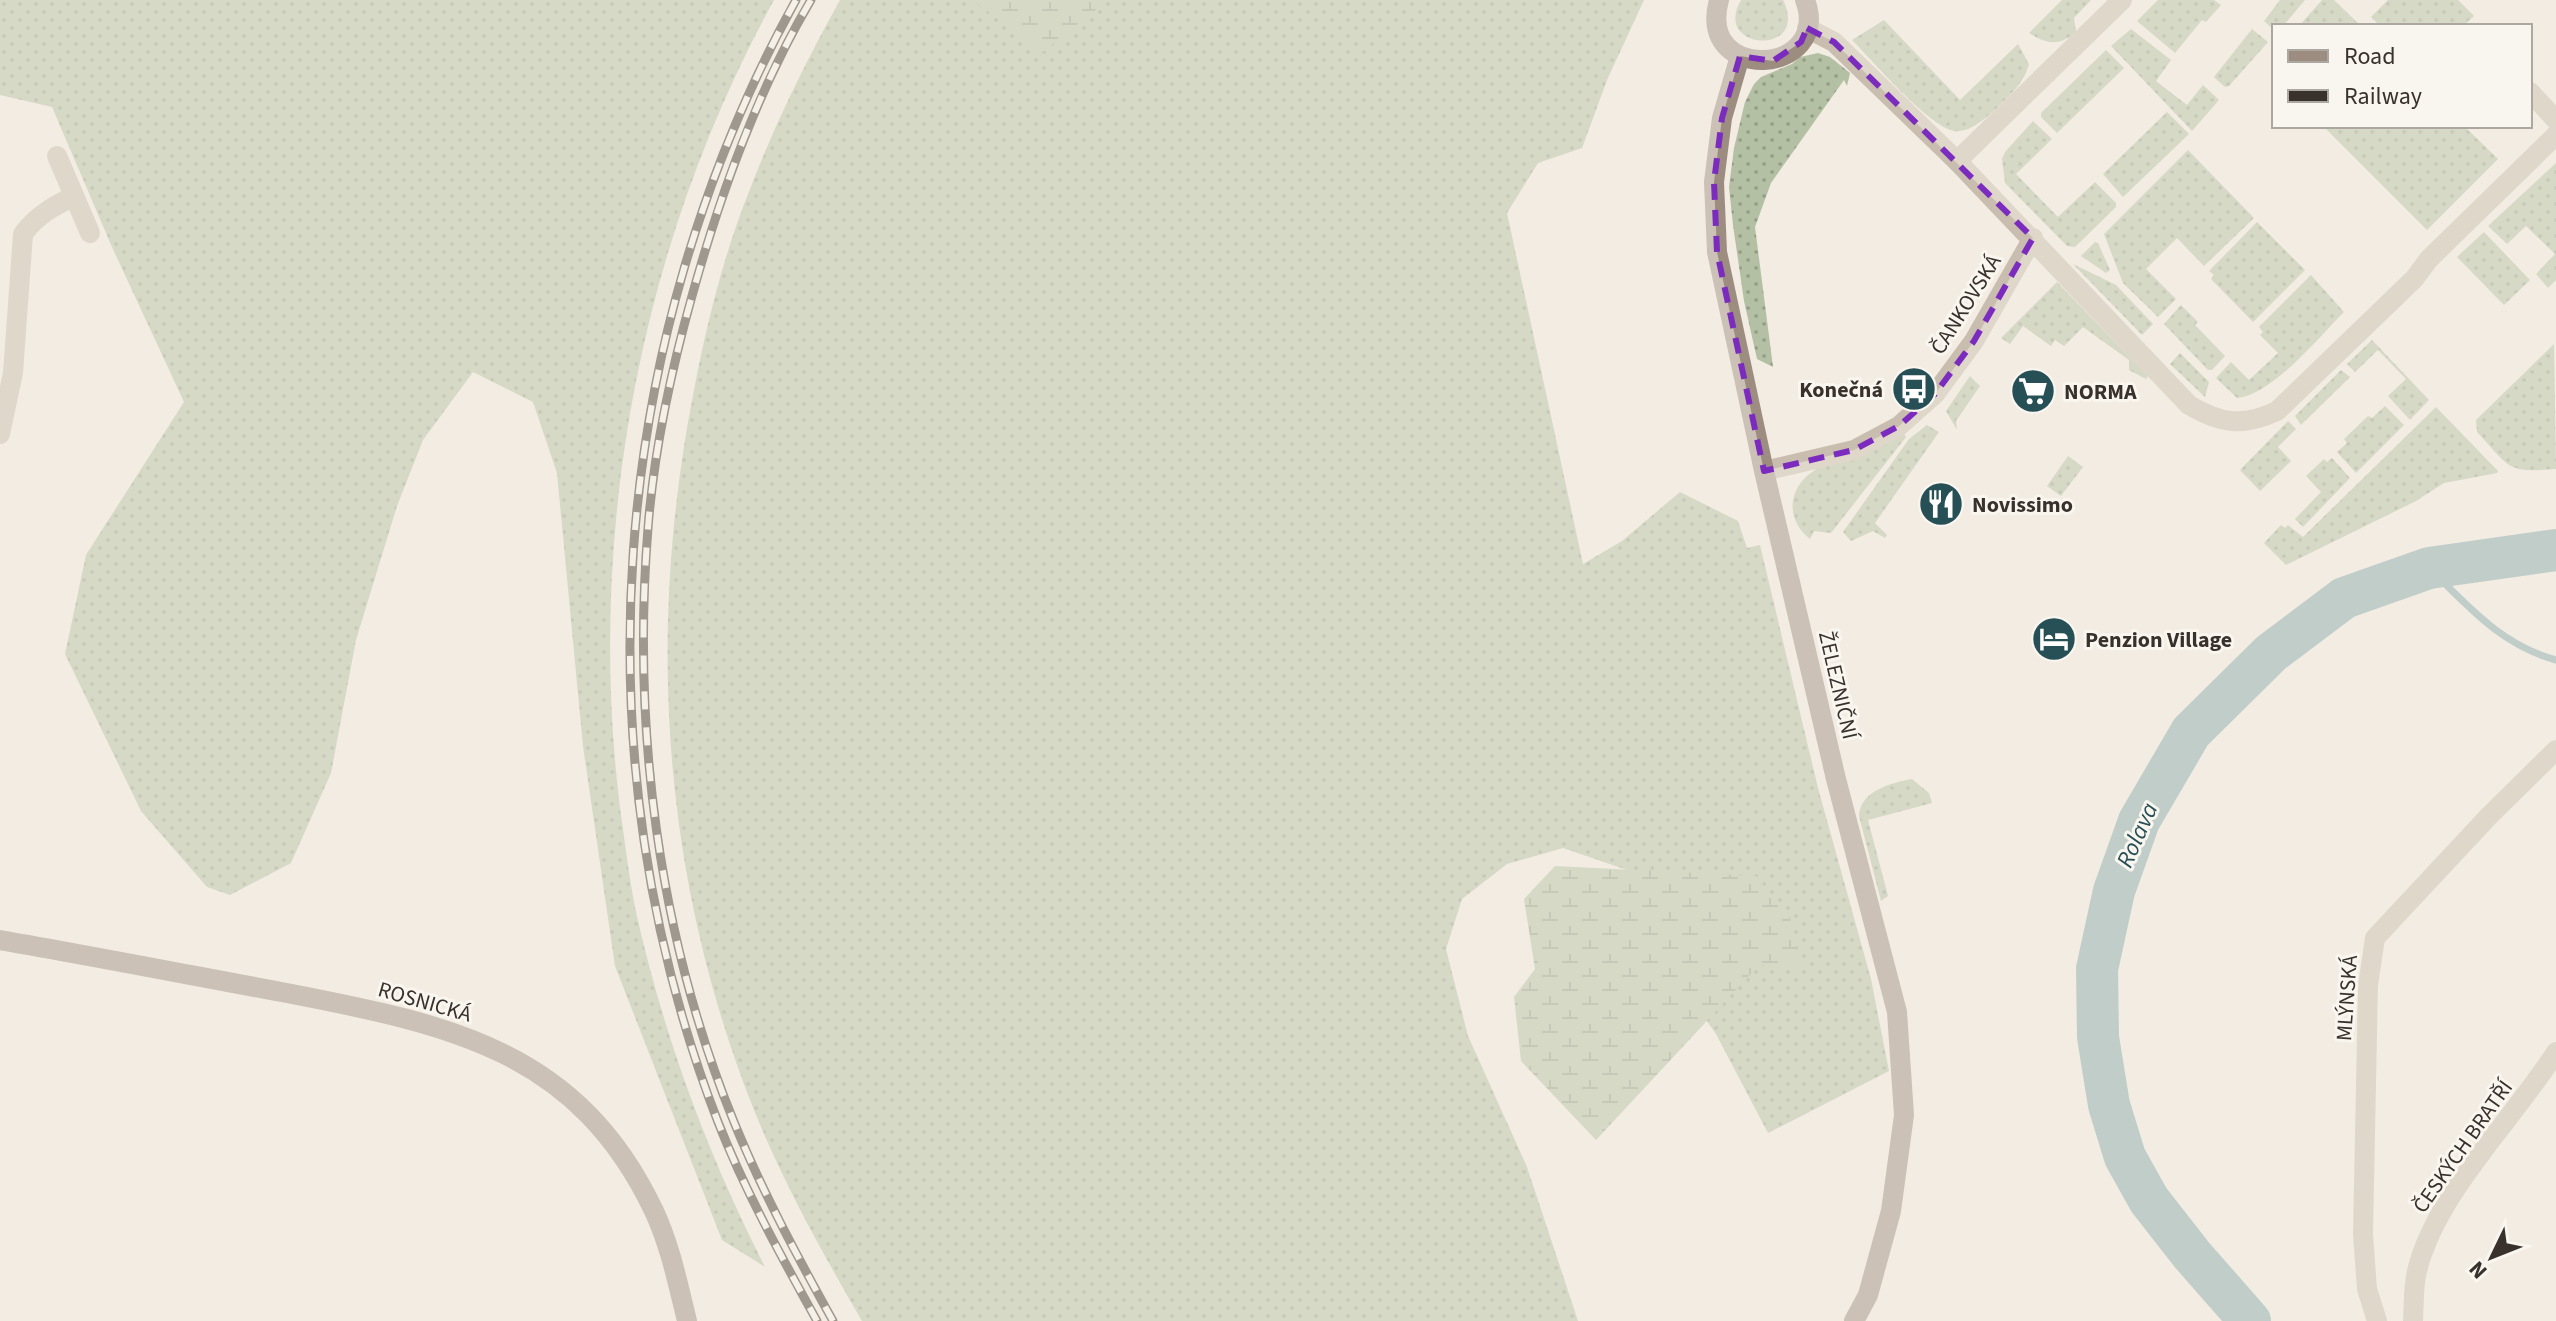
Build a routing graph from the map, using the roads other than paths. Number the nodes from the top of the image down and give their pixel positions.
1 (1719, 0) edge
2 (1805, 0) edge
3 (2122, 0) edge
4 (1807, 28) junction
5 (1740, 56) junction
6 (2532, 94) edge
7 (2556, 120) edge
8 (2556, 135) edge
9 (57, 156) dead end
10 (1957, 161) junction
11 (74, 196) junction
12 (90, 233) dead end
13 (2033, 238) junction
14 (0, 434) edge
15 (1764, 471) junction
16 (2556, 750) edge
17 (0, 940) edge
18 (2556, 1052) edge
19 (687, 1321) edge
20 (1854, 1321) edge
21 (2377, 1321) edge
22 (2413, 1321) edge

1 - 5 street
2 - 4 street
3 - 10 street
4 - 5 street
4 - 10 street
5 - 15 street, ŽELEZNIČNÍ
6 - 7 street
8 - 13 street
9 - 11 street
10 - 13 street
11 - 12 street
11 - 14 street
13 - 15 street, ČANKOVSKÁ
15 - 20 street, ŽELEZNIČNÍ
16 - 21 street, MLÝNSKÁ
17 - 19 street, ROSNICKÁ
18 - 22 street, ČESKÝCH BRATŘÍ

